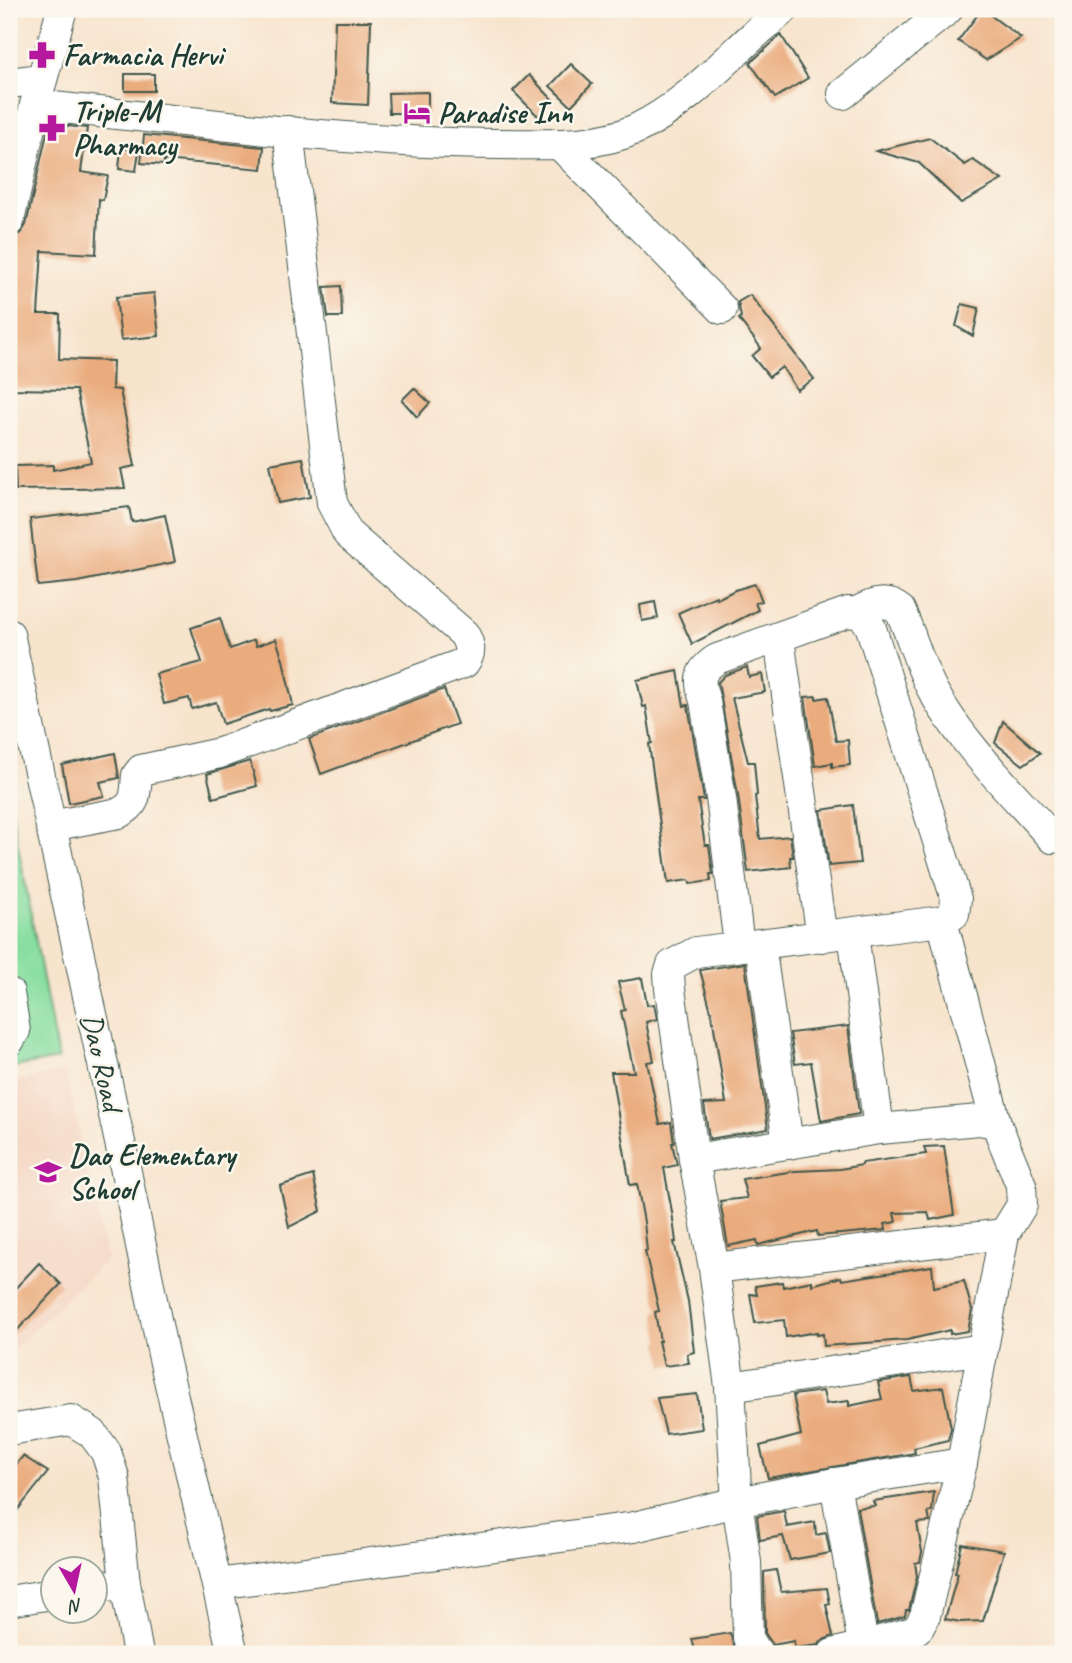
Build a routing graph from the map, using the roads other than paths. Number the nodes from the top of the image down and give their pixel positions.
1 (62, 9) edge
2 (784, 9) edge
3 (948, 9) edge
4 (9, 83) edge
5 (39, 92) junction
6 (843, 94) dead end
7 (288, 131) junction
8 (559, 144) junction
9 (11, 190) edge
10 (9, 221) edge
11 (722, 309) dead end
12 (857, 612) junction
13 (9, 634) edge
14 (779, 639) junction
15 (51, 826) junction
16 (1052, 838) dead end
17 (942, 921) junction
18 (853, 933) junction
19 (822, 937) junction
20 (749, 945) junction
21 (9, 993) edge
22 (9, 1041) edge
23 (996, 1123) junction
24 (879, 1129) junction
25 (788, 1144) junction
26 (694, 1159) junction
27 (1004, 1234) junction
28 (714, 1268) junction
29 (983, 1349) junction
30 (730, 1387) junction
31 (9, 1430) edge
32 (962, 1464) junction
33 (835, 1483) junction
34 (737, 1502) junction
35 (125, 1583) junction
36 (217, 1584) junction
37 (108, 1586) edge
38 (38, 1596) edge
39 (9, 1601) edge
40 (863, 1644) junction
41 (138, 1654) edge
42 (233, 1654) edge
43 (758, 1654) edge
44 (833, 1654) edge

1 - 5 street
2 - 8 street
3 - 6 street
4 - 5 street
5 - 7 street
5 - 9 street
7 - 8 street
7 - 15 street
8 - 11 street
9 - 10 street
12 - 14 street
12 - 16 street
12 - 17 street
13 - 15 street, Dao Road
14 - 19 street
14 - 20 street
15 - 36 street, Dao Road
17 - 18 street
17 - 23 street
18 - 19 street
18 - 24 street
19 - 20 street
20 - 25 street
20 - 26 street
21 - 22 street
23 - 24 street
23 - 27 street
24 - 25 street
25 - 26 street
26 - 28 street
27 - 28 street
27 - 29 street
28 - 30 street
29 - 30 street
29 - 32 street
30 - 34 street
31 - 35 street
32 - 33 street
32 - 40 street
33 - 34 street
33 - 40 street
34 - 36 street
34 - 43 street
35 - 37 street
35 - 41 street
36 - 42 street, Dao Road
38 - 39 street
40 - 44 street

